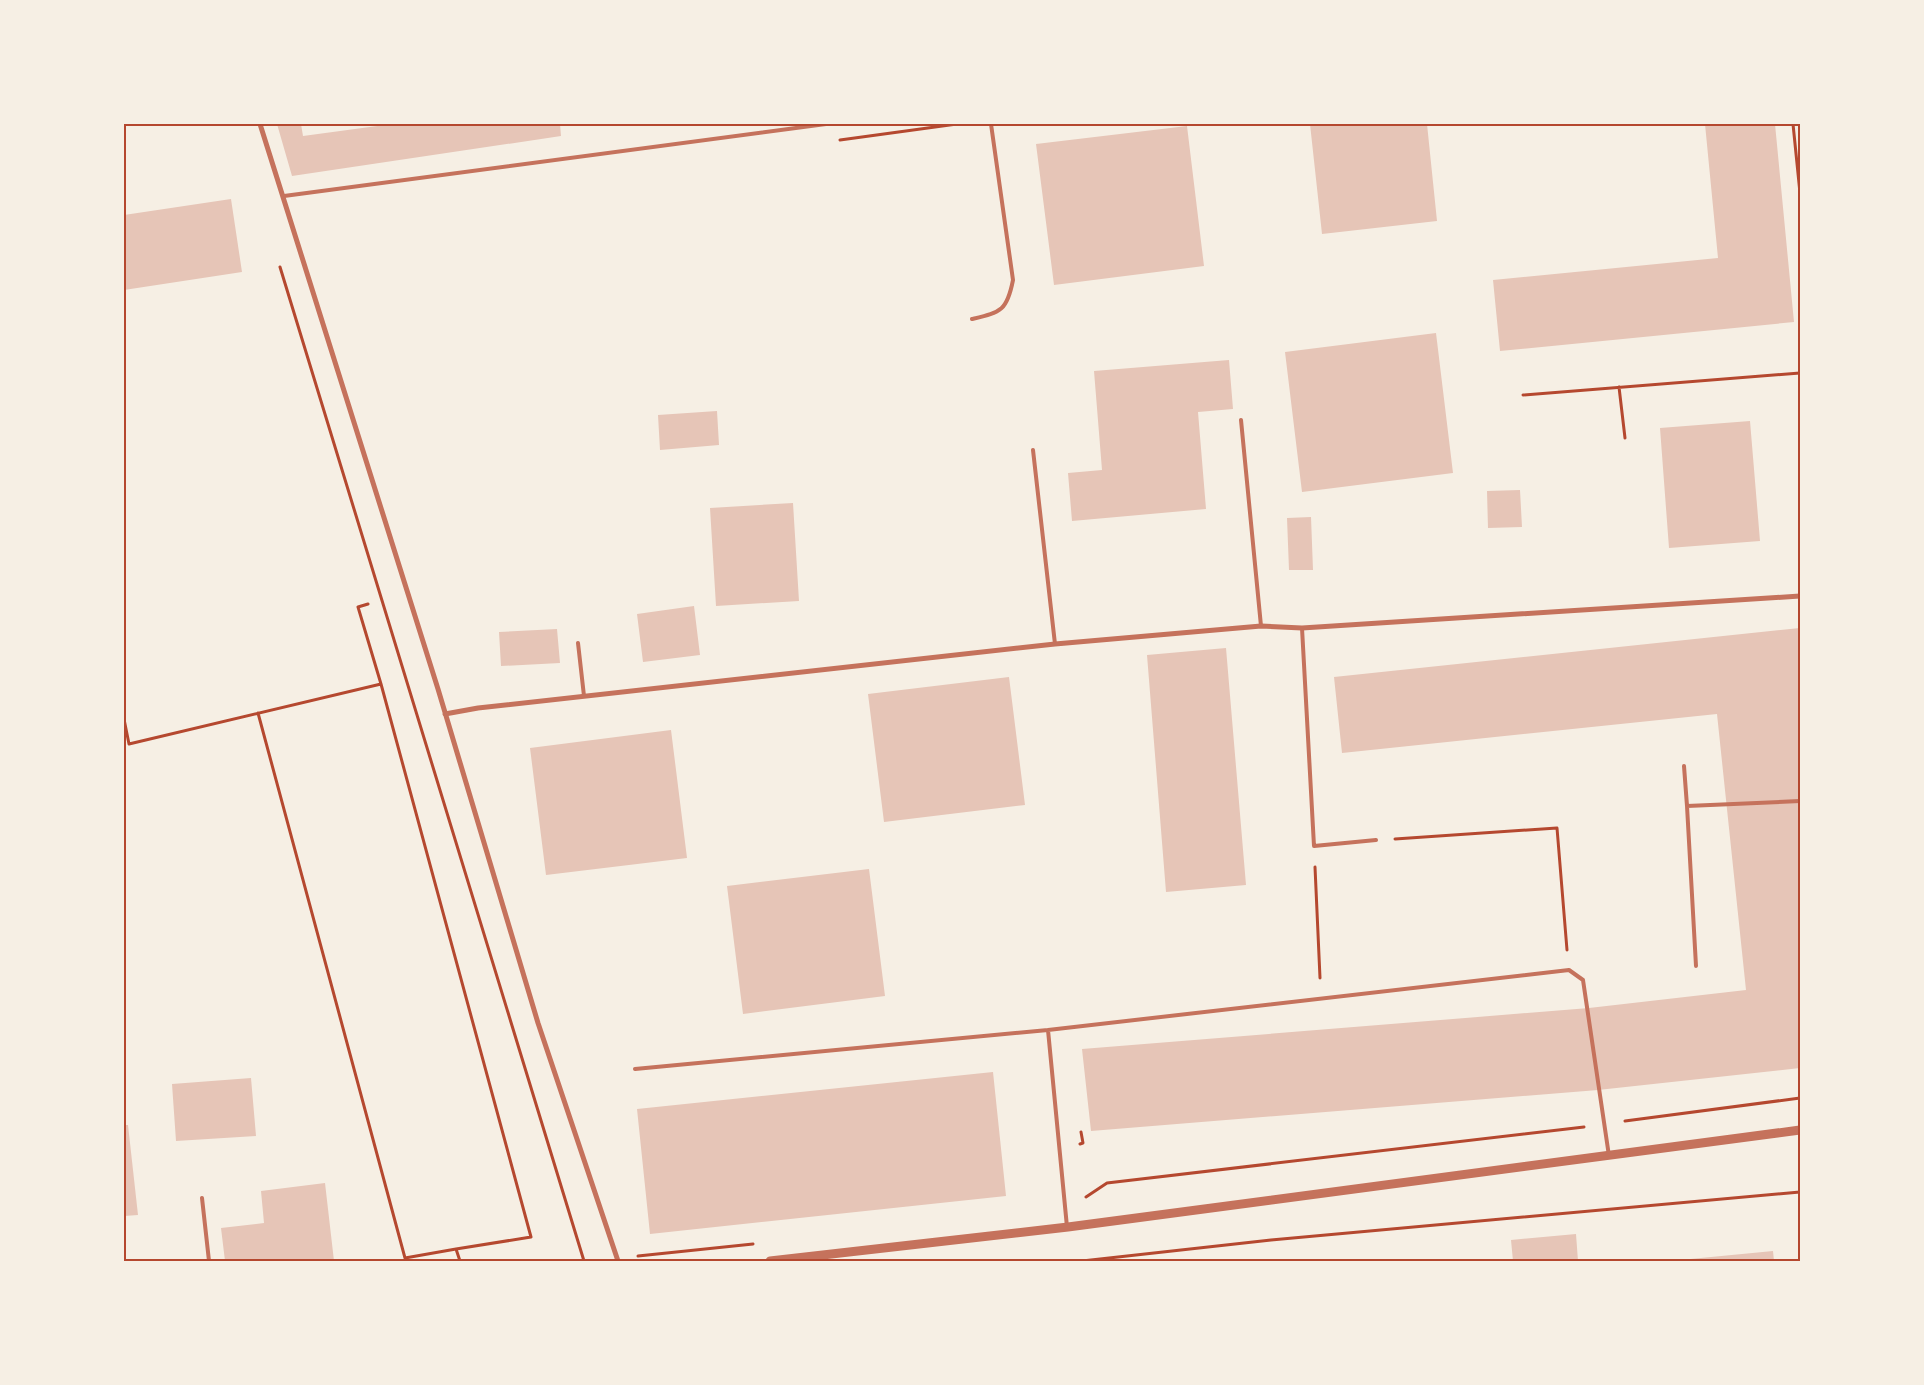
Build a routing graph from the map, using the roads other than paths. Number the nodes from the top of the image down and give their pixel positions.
1 (260, 124) edge
2 (826, 124) edge
3 (991, 124) edge
4 (284, 196) junction
5 (972, 319) dead end
6 (1241, 420) dead end
7 (1033, 450) dead end
8 (1800, 596) edge
9 (1260, 626) junction
10 (1302, 628) junction
11 (578, 643) dead end
12 (1055, 644) junction
13 (584, 696) junction
14 (445, 714) junction
15 (1684, 766) dead end
16 (1800, 801) edge
17 (1687, 806) junction
18 (1376, 840) road end
19 (1696, 966) dead end
20 (1048, 1030) junction
21 (634, 1069) dead end
22 (1800, 1130) edge
23 (1609, 1156) junction
24 (202, 1198) dead end
25 (1068, 1227) junction
26 (617, 1260) edge
27 (209, 1261) edge
28 (770, 1261) edge

1 - 4 street
2 - 4 lane
3 - 5 lane
4 - 14 street
6 - 9 lane
7 - 12 lane
8 - 10 street
9 - 10 street
9 - 12 street
10 - 18 lane
11 - 13 lane
12 - 13 street
13 - 14 street
14 - 26 street
15 - 17 lane
16 - 17 lane
17 - 19 lane
20 - 21 lane
20 - 23 lane
20 - 25 lane
22 - 23 street
23 - 25 street
24 - 27 lane
25 - 28 street

